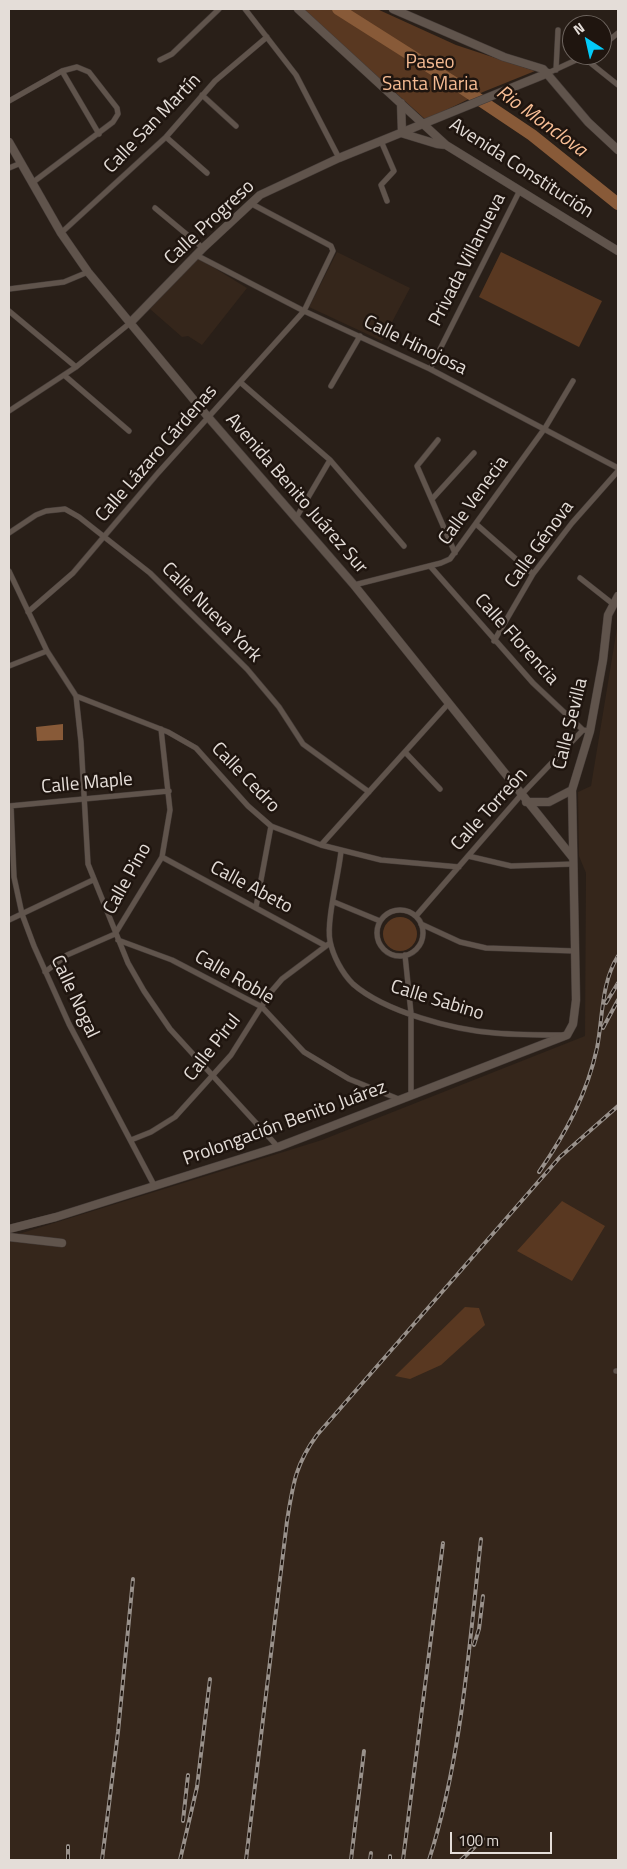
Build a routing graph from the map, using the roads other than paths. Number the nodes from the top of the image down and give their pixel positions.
1 (219, 9) edge
2 (245, 9) edge
3 (298, 9) edge
4 (394, 9) edge
5 (417, 9) edge
6 (411, 16) junction
7 (558, 30) dead end
8 (267, 36) junction
9 (160, 60) dead end
10 (566, 65) edge
11 (595, 65) edge
12 (556, 70) junction
13 (62, 72) junction
14 (548, 73) junction
15 (618, 85) edge
16 (202, 95) junction
17 (9, 101) edge
18 (401, 102) junction
19 (424, 124) junction
20 (236, 126) dead end
21 (401, 133) junction
22 (99, 134) junction
23 (166, 137) junction
24 (381, 141) junction
25 (9, 142) edge
26 (446, 145) junction
27 (618, 150) edge
28 (339, 158) junction
29 (21, 163) junction
30 (9, 168) edge
31 (207, 173) dead end
32 (32, 183) junction
33 (520, 190) junction
34 (387, 201) dead end
35 (250, 203) junction
36 (155, 208) dead end
37 (61, 233) junction
38 (203, 248) junction
39 (618, 251) edge
40 (196, 255) junction
41 (88, 272) junction
42 (9, 289) edge
43 (9, 311) edge
44 (304, 311) junction
45 (130, 323) junction
46 (360, 336) junction
47 (76, 366) junction
48 (430, 370) junction
49 (64, 375) junction
50 (573, 381) dead end
51 (240, 382) junction
52 (331, 386) dead end
53 (9, 411) edge
54 (208, 417) junction
55 (545, 428) junction
56 (129, 431) dead end
57 (438, 440) dead end
58 (474, 454) dead end
59 (330, 460) junction
60 (618, 470) edge
61 (432, 498) junction
62 (296, 518) junction
63 (476, 524) junction
64 (9, 534) edge
65 (104, 537) junction
66 (404, 546) dead end
67 (455, 553) junction
68 (430, 566) junction
69 (9, 571) edge
70 (533, 574) junction
71 (580, 578) dead end
72 (354, 584) junction
73 (618, 596) edge
74 (613, 604) junction
75 (28, 612) junction
76 (494, 641) junction
77 (48, 651) junction
78 (9, 666) edge
79 (76, 696) junction
80 (448, 704) junction
81 (161, 729) junction
82 (587, 730) junction
83 (405, 752) junction
84 (440, 790) dead end
85 (572, 790) junction
86 (168, 791) junction
87 (369, 792) junction
88 (84, 798) junction
89 (524, 798) junction
90 (10, 806) edge
91 (271, 826) junction
92 (321, 845) junction
93 (341, 851) junction
94 (468, 856) junction
95 (162, 857) junction
96 (574, 861) junction
97 (459, 867) junction
98 (93, 880) junction
99 (334, 902) junction
100 (256, 907) junction
101 (22, 914) junction
102 (416, 916) junction
103 (9, 920) edge
104 (380, 921) junction
105 (421, 924) junction
106 (115, 934) junction
107 (118, 940) junction
108 (328, 944) junction
109 (575, 950) junction
110 (405, 955) junction
111 (45, 972) junction
112 (262, 1007) junction
113 (411, 1013) junction
114 (567, 1035) junction
115 (212, 1077) junction
116 (411, 1097) junction
117 (402, 1100) junction
118 (131, 1140) junction
119 (278, 1147) junction
120 (155, 1186) junction
121 (9, 1229) edge
122 (9, 1237) edge
123 (62, 1243) dead end

1 - 9 street
2 - 8 street
3 - 18 street, Avenida Constitución
4 - 6 street
5 - 6 street
6 - 14 street
7 - 12 street
8 - 16 street, Calle San Martín
8 - 28 street
10 - 12 street
11 - 15 street
12 - 14 street
13 - 17 street
13 - 22 street
13 - 22 street
14 - 19 street, Calle Progreso
14 - 27 street
16 - 20 street
16 - 23 street, Calle San Martín
18 - 19 street, Avenida Constitución
18 - 21 street
19 - 21 street, Calle Progreso
19 - 26 street, Avenida Constitución
21 - 24 street, Calle Progreso
21 - 26 street
22 - 32 street
23 - 31 street
23 - 37 street, Calle San Martín
24 - 28 street, Calle Progreso
24 - 34 street
25 - 29 street, Avenida Benito Juárez Sur
26 - 33 street, Avenida Constitución
28 - 35 street, Calle Progreso
29 - 30 street
29 - 32 street, Avenida Benito Juárez Sur
32 - 37 street, Avenida Benito Juárez Sur
33 - 39 street, Avenida Constitución
33 - 48 street, Privada Villanueva
35 - 38 street, Calle Progreso
35 - 44 street, Calle Lázaro Cárdenas
36 - 38 street
37 - 41 street, Avenida Benito Juárez Sur
38 - 40 street, Calle Progreso
40 - 44 street, Calle Hinojosa
40 - 45 street, Calle Progreso
41 - 42 street
41 - 45 street, Avenida Benito Juárez Sur
43 - 47 street
44 - 46 street, Calle Hinojosa
44 - 51 street, Calle Lázaro Cárdenas
45 - 47 street, Calle Progreso
45 - 54 street, Avenida Benito Juárez Sur
46 - 48 street, Calle Hinojosa
46 - 52 street
47 - 49 street, Calle Progreso
48 - 55 street, Calle Hinojosa
49 - 53 street, Calle Progreso
49 - 56 street
50 - 55 street, Calle Venecia
51 - 54 street, Calle Lázaro Cárdenas
51 - 59 street
54 - 62 street, Avenida Benito Juárez Sur
54 - 65 street, Calle Lázaro Cárdenas
55 - 60 street, Calle Hinojosa
55 - 63 street, Calle Venecia
57 - 61 street
58 - 61 street
59 - 62 street
59 - 66 street
60 - 70 street, Calle Génova
61 - 67 street
62 - 72 street, Avenida Benito Juárez Sur
63 - 67 street, Calle Venecia
63 - 70 street
64 - 65 street, Calle Nueva York
65 - 75 street, Calle Lázaro Cárdenas
65 - 87 street, Calle Nueva York
67 - 68 street, Calle Venecia
68 - 72 street, Calle Venecia
68 - 76 street, Calle Florencia
69 - 75 street
70 - 76 street, Calle Génova
71 - 74 street
72 - 80 street, Avenida Benito Juárez Sur
73 - 74 street, Calle Sevilla
74 - 82 street, Calle Sevilla
75 - 77 street
76 - 82 street, Calle Florencia
77 - 78 street
77 - 79 street
79 - 81 street, Calle Cedro
79 - 88 street
80 - 83 street
80 - 89 street, Avenida Benito Juárez Sur
81 - 86 street, Calle Pino
81 - 91 street, Calle Cedro
82 - 85 street, Calle Sevilla
82 - 89 street, Calle Torreón
83 - 84 street
83 - 87 street
85 - 89 street
85 - 96 street, Calle Sevilla
86 - 88 street, Calle Maple
86 - 95 street, Calle Pino
87 - 92 street
88 - 90 street, Calle Maple
88 - 98 street
89 - 94 street, Calle Torreón
89 - 96 street, Avenida Benito Juárez Sur
90 - 101 street, Calle Nogal
91 - 92 street, Calle Cedro
91 - 100 street
92 - 93 street, Calle Cedro
93 - 97 street, Calle Cedro
93 - 99 street, Calle Sabino
94 - 96 street
94 - 97 street, Calle Torreón
95 - 100 street, Calle Abeto
95 - 106 street, Calle Pino
96 - 109 street
97 - 102 street, Calle Torreón
98 - 101 street
98 - 106 street
99 - 104 street
99 - 108 street, Calle Sabino
100 - 108 street, Calle Abeto
101 - 103 street
101 - 111 street, Calle Nogal
102 - 104 street
102 - 105 street
104 - 110 street
105 - 109 street
105 - 110 street
106 - 107 street
106 - 111 street, Calle Pino
107 - 112 street, Calle Roble
107 - 115 street
108 - 112 street, Calle Pirul
108 - 113 street, Calle Sabino
109 - 114 street
110 - 113 street
111 - 118 street, Calle Nogal
112 - 115 street, Calle Pirul
112 - 117 street, Calle Roble
113 - 114 street, Calle Sabino
113 - 116 street
114 - 116 street, Prolongación Benito Juárez
115 - 118 street, Calle Pirul
115 - 119 street
116 - 117 street, Prolongación Benito Juárez
117 - 119 street, Prolongación Benito Juárez
118 - 120 street, Calle Nogal
119 - 120 street, Prolongación Benito Juárez
120 - 121 street, Prolongación Benito Juárez
122 - 123 street

